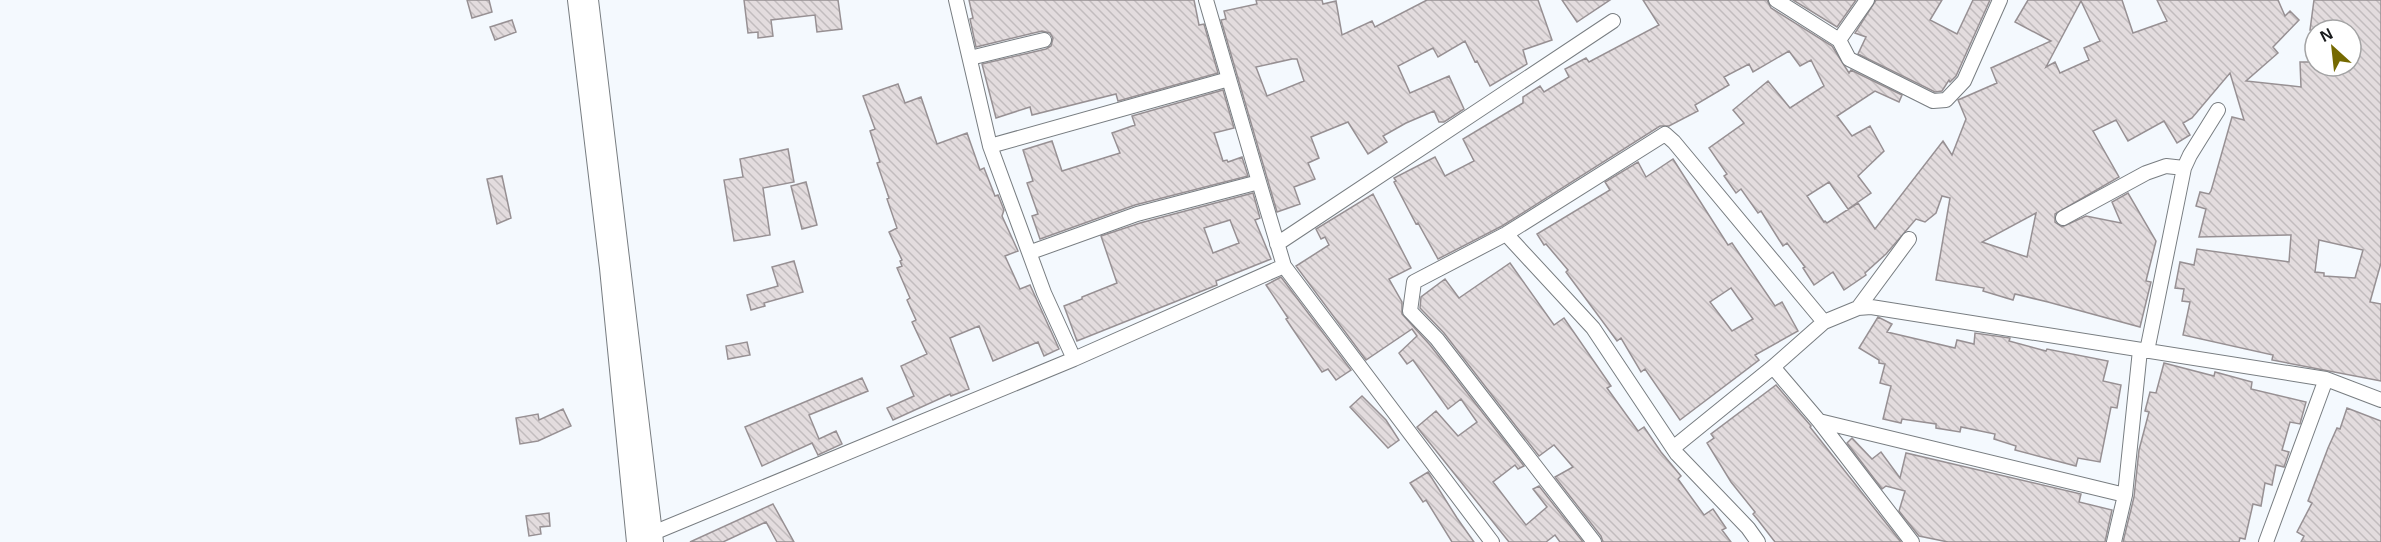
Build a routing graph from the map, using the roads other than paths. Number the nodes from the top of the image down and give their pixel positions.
1 (577, 0) edge
2 (589, 0) edge
3 (956, 0) edge
4 (1206, 0) edge
5 (1776, 0) edge
6 (1867, 0) edge
7 (2000, 0) edge
8 (1613, 21) dead end
9 (1044, 40) dead end
10 (1839, 40) junction
11 (970, 58) junction
12 (1229, 79) junction
13 (2218, 110) dead end
14 (990, 146) junction
15 (2184, 168) junction
16 (1259, 182) junction
17 (2063, 218) dead end
18 (1506, 234) junction
19 (1909, 239) dead end
20 (1277, 244) junction
21 (1030, 252) junction
22 (1284, 266) junction
23 (1858, 308) junction
24 (1824, 322) junction
25 (2144, 351) junction
26 (1074, 359) junction
27 (1773, 367) junction
28 (2326, 379) junction
29 (2381, 400) edge
30 (1819, 421) junction
31 (1673, 448) junction
32 (2125, 495) junction
33 (654, 538) edge
34 (636, 542) edge
35 (1492, 542) edge
36 (1594, 542) edge
37 (1758, 542) edge
38 (1912, 542) edge
39 (2114, 542) edge
40 (2266, 542) edge

1 - 34 street
2 - 33 street
3 - 11 street
4 - 12 street
5 - 10 street
6 - 10 street
7 - 10 street
8 - 20 street
9 - 11 street
11 - 14 street
12 - 14 street
12 - 16 street
13 - 15 street
14 - 21 street
15 - 17 street
15 - 25 street
16 - 20 street
16 - 21 street
18 - 24 street
18 - 31 street
18 - 36 street
19 - 23 street
20 - 22 street
21 - 26 street
22 - 26 street
22 - 35 street
23 - 24 street
23 - 25 street
24 - 27 street
25 - 28 street
25 - 32 street
26 - 33 street
27 - 30 street
27 - 31 street
28 - 29 street
28 - 40 street
30 - 32 street
30 - 38 street
31 - 37 street
32 - 39 street

